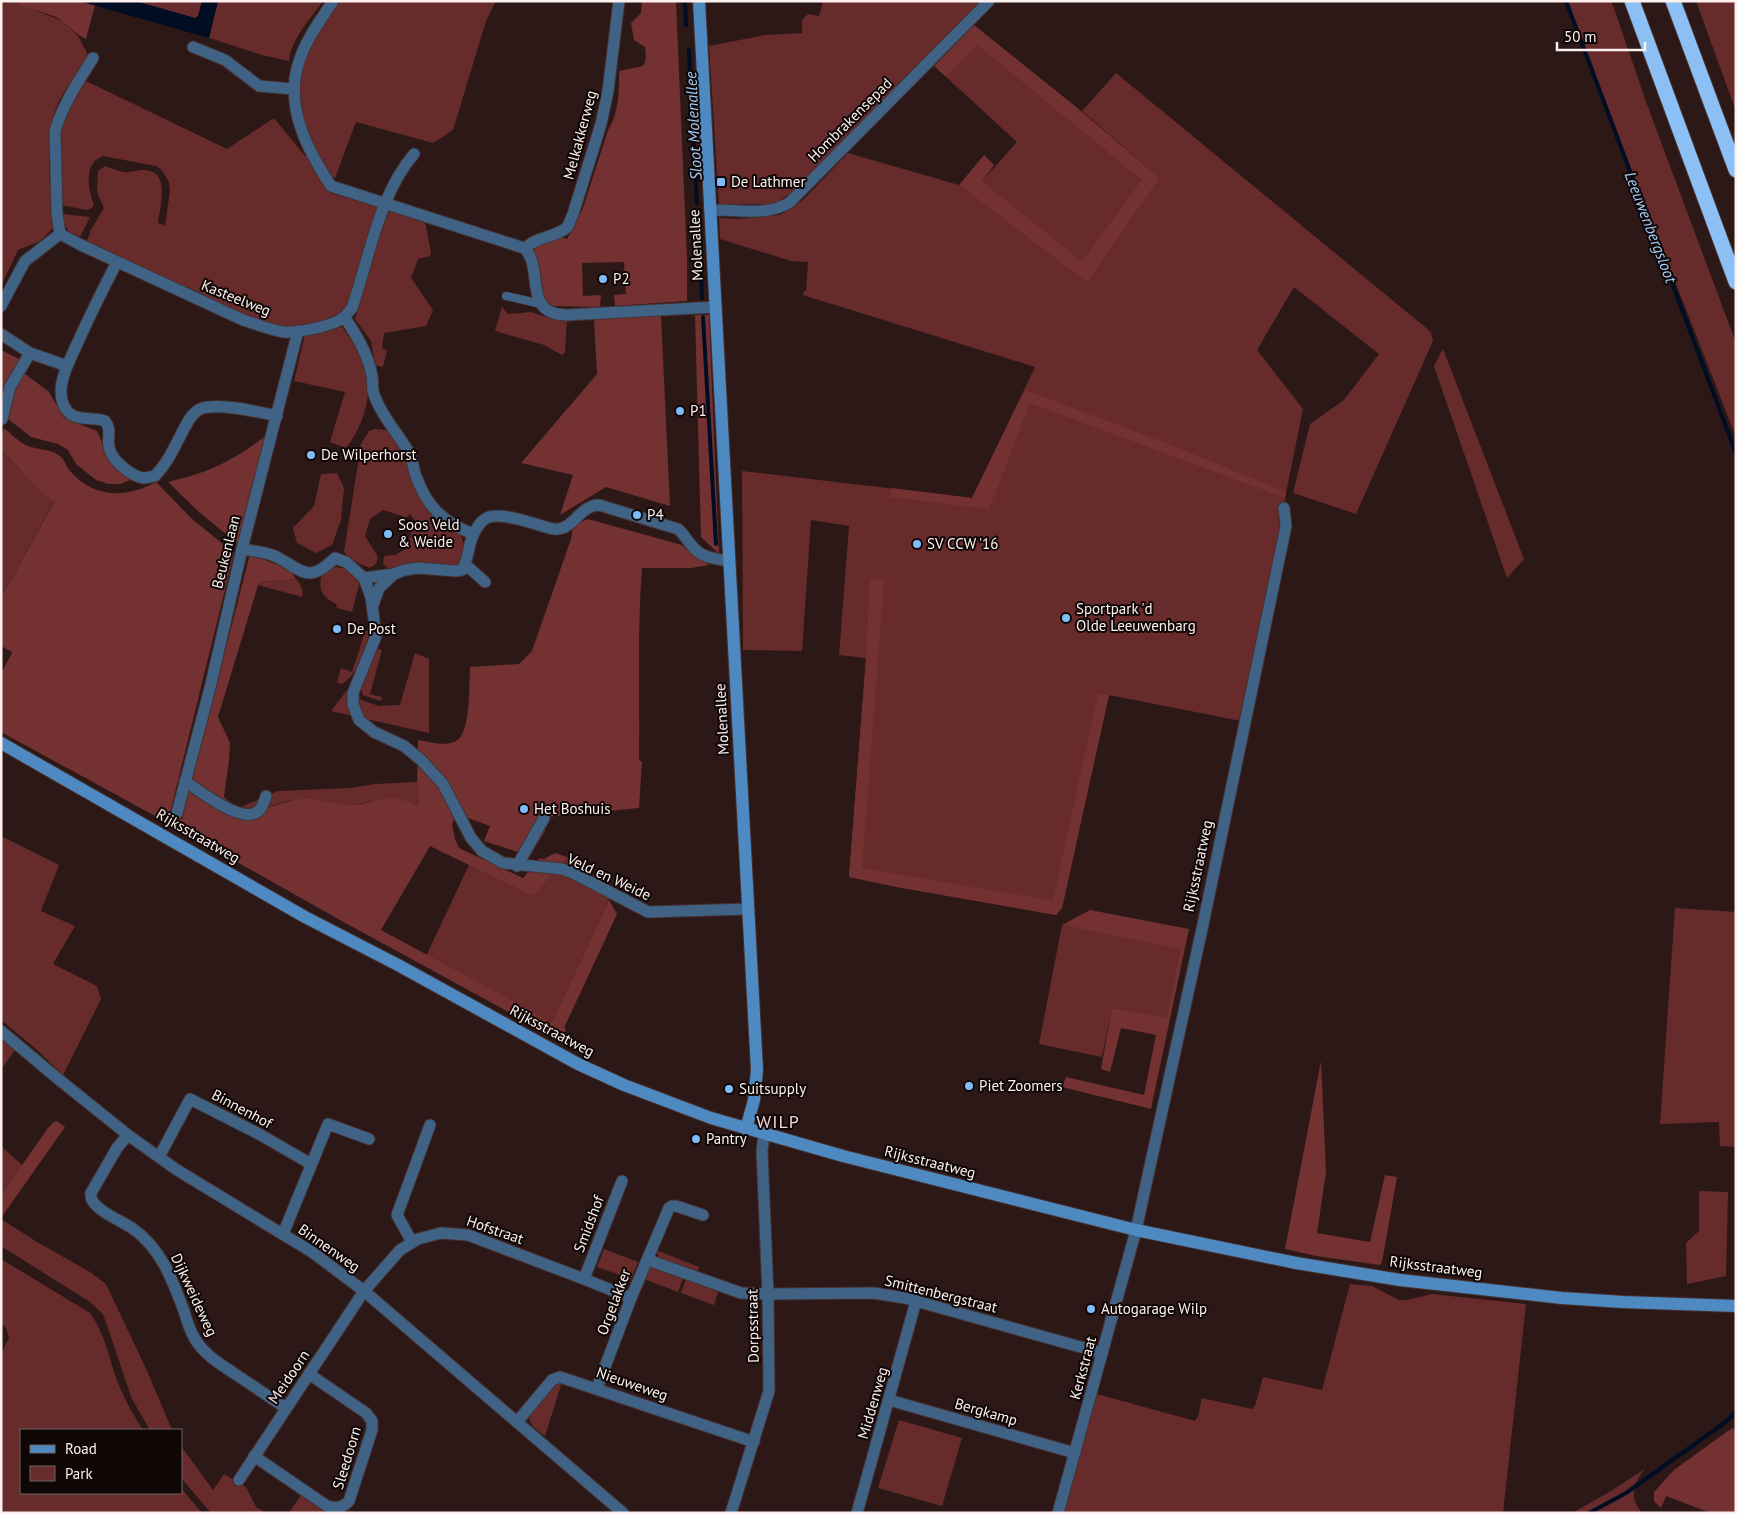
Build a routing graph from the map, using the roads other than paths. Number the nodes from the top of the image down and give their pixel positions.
1 (333, 1) edge
2 (619, 1) edge
3 (699, 1) edge
4 (989, 1) edge
5 (1632, 1) edge
6 (1673, 1) edge
7 (193, 46) dead end
8 (93, 58) dead end
9 (293, 89) junction
10 (414, 154) dead end
11 (1736, 170) edge
12 (385, 204) junction
13 (710, 210) junction
14 (60, 234) junction
15 (522, 247) junction
16 (117, 262) junction
17 (1736, 282) edge
18 (506, 296) dead end
19 (541, 304) junction
20 (1, 306) edge
21 (716, 307) junction
22 (344, 317) junction
23 (298, 331) junction
24 (1, 334) edge
25 (30, 353) junction
26 (67, 366) junction
27 (277, 416) junction
28 (2, 419) edge
29 (1284, 508) dead end
30 (473, 534) junction
31 (242, 548) junction
32 (729, 561) junction
33 (466, 565) junction
34 (394, 574) junction
35 (364, 578) junction
36 (485, 582) dead end
37 (373, 607) junction
38 (1, 743) edge
39 (185, 781) junction
40 (266, 796) dead end
41 (177, 813) dead end
42 (544, 818) dead end
43 (517, 866) junction
44 (748, 910) junction
45 (1, 1030) edge
46 (430, 1125) dead end
47 (746, 1129) junction
48 (764, 1134) junction
49 (128, 1135) junction
50 (369, 1139) dead end
51 (159, 1157) junction
52 (311, 1164) junction
53 (622, 1181) dead end
54 (702, 1215) dead end
55 (1136, 1230) junction
56 (283, 1234) junction
57 (412, 1242) junction
58 (648, 1260) junction
59 (584, 1279) junction
60 (364, 1291) junction
61 (768, 1294) junction
62 (631, 1298) junction
63 (916, 1301) junction
64 (1736, 1306) edge
65 (1102, 1353) junction
66 (309, 1374) junction
67 (597, 1388) junction
68 (889, 1400) junction
69 (286, 1408) junction
70 (516, 1422) junction
71 (754, 1442) junction
72 (1075, 1453) junction
73 (254, 1456) junction
74 (239, 1480) dead end
75 (623, 1513) edge
76 (732, 1513) edge
77 (857, 1513) edge
78 (1058, 1513) edge

1 - 9 street
2 - 15 street, Melkakkerweg
3 - 13 main road, Molenallee
4 - 13 street, Hombrakensepad
5 - 17 highway
6 - 11 highway
7 - 9 street
8 - 14 street
9 - 12 street
10 - 12 street
12 - 15 street
12 - 22 street
13 - 21 main road, Molenallee
14 - 16 street, Kasteelweg
14 - 20 street
15 - 19 street
16 - 23 street, Kasteelweg
16 - 26 street
18 - 19 street
19 - 21 street
21 - 32 main road, Molenallee
22 - 23 street, Kasteelweg
22 - 30 street
23 - 27 street, Beukenlaan
24 - 25 street
25 - 26 street
25 - 28 street
26 - 27 street
27 - 31 street, Beukenlaan
29 - 55 street, Rijksstraatweg
30 - 32 street
30 - 33 street
31 - 35 street
31 - 39 street, Beukenlaan
32 - 44 main road, Molenallee
33 - 34 street
33 - 36 street
34 - 35 street
34 - 37 street, Veld en Weide
35 - 37 street, Veld en Weide
37 - 43 street, Veld en Weide
38 - 47 main road, Rijksstraatweg
39 - 40 street
39 - 41 street, Beukenlaan
42 - 43 street
43 - 44 street, Veld en Weide
44 - 47 main road, Molenallee
45 - 49 street, Binnenweg
46 - 57 street
47 - 48 main road, Rijksstraatweg
48 - 55 main road, Rijksstraatweg
48 - 61 street, Dorpsstraat
49 - 51 street, Binnenweg
49 - 69 street, Dijkweideweg
50 - 52 street
51 - 52 street, Binnenhof
51 - 56 street, Binnenweg
52 - 56 street
53 - 59 street, Smidshof
54 - 58 street
55 - 64 main road, Rijksstraatweg
55 - 65 street, Kerkstraat
56 - 60 street, Binnenweg
57 - 59 street, Hofstraat
57 - 60 street, Hofstraat
58 - 61 street, Orgelakker
58 - 62 street, Orgelakker
59 - 62 street, Hofstraat
60 - 66 street, Meidoorn
60 - 70 street, Binnenweg
61 - 63 street, Smittenbergstraat
61 - 71 street, Dorpsstraat
62 - 67 street, Orgelakker
63 - 65 street, Smittenbergstraat
63 - 68 street, Middenweg
65 - 72 street, Kerkstraat
66 - 69 street, Meidoorn
66 - 73 street, Sleedoorn
67 - 70 street, Nieuweweg
67 - 71 street, Nieuweweg
68 - 72 street, Bergkamp
68 - 77 street, Middenweg
69 - 73 street, Meidoorn
70 - 75 street, Binnenweg
71 - 76 street, Dorpsstraat
72 - 78 street, Kerkstraat
73 - 74 street, Meidoorn

